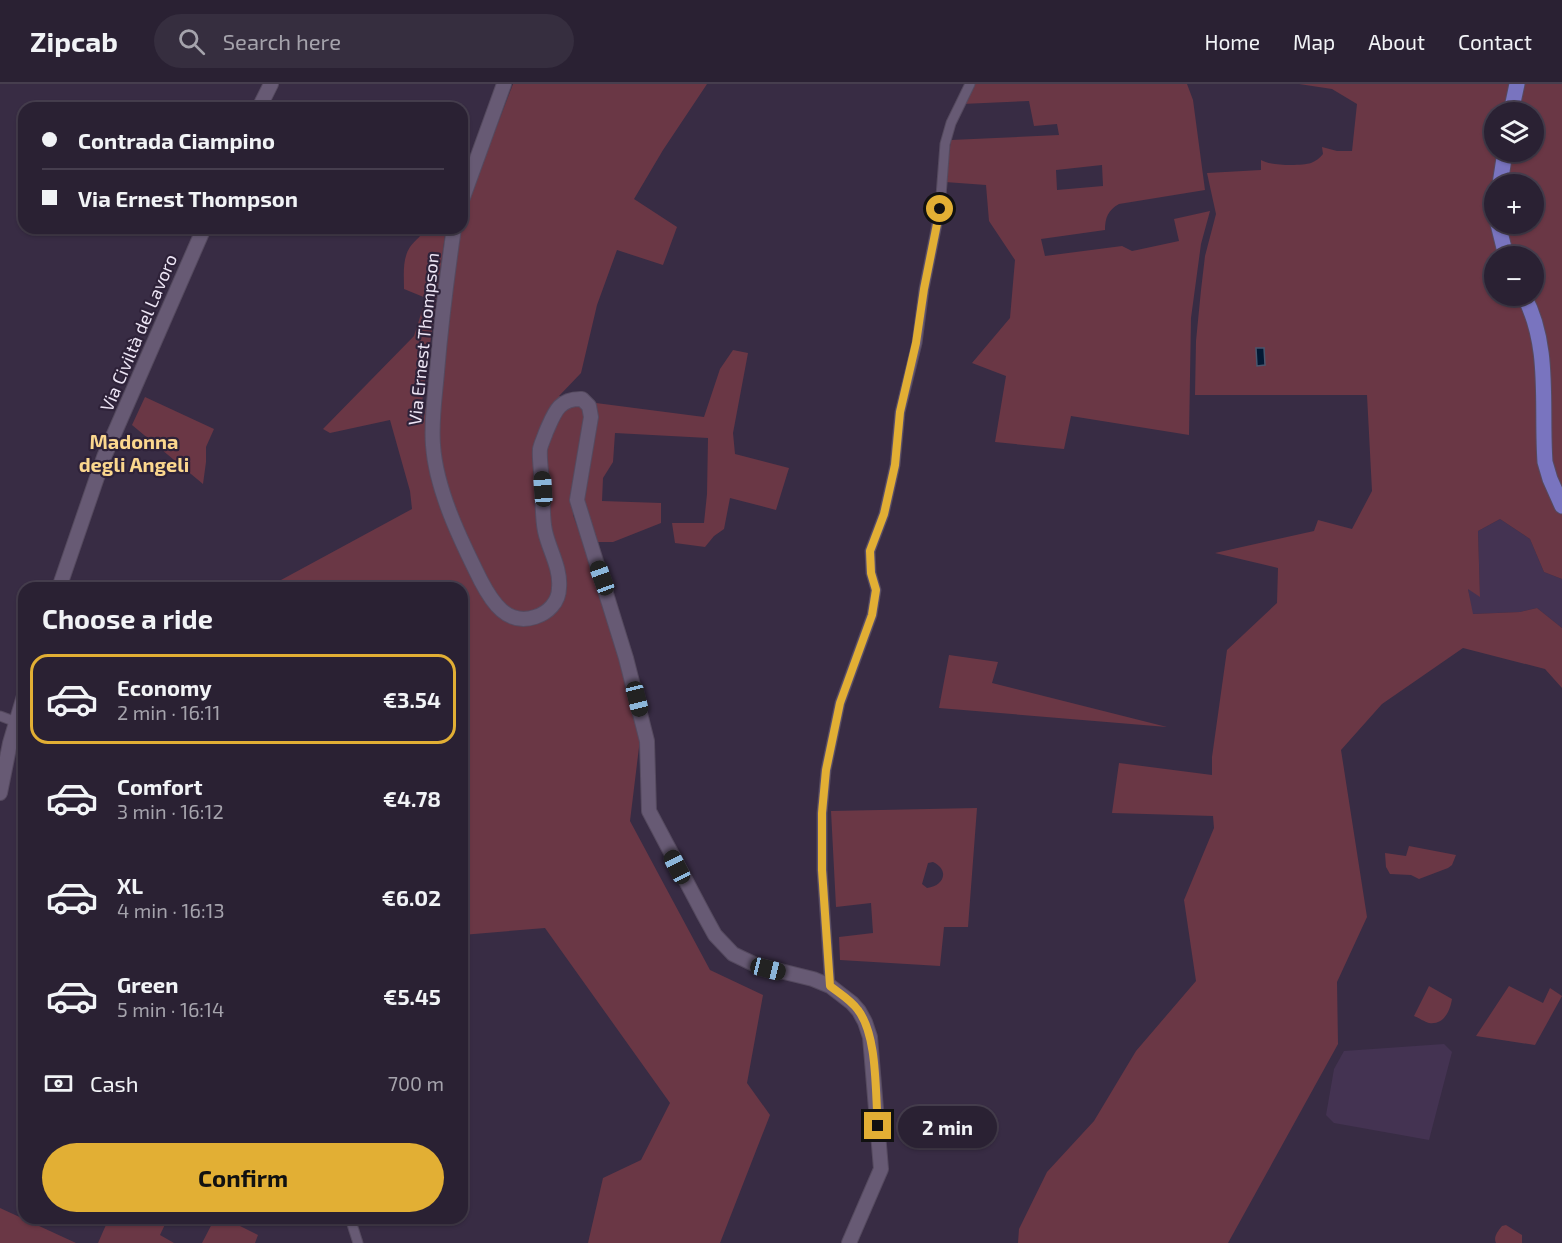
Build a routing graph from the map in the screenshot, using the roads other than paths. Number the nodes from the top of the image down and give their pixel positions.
1 (271, 84) edge
2 (504, 84) edge
3 (970, 84) edge
4 (1517, 84) edge
5 (262, 102) edge
6 (1513, 102) edge
7 (468, 183) edge
8 (201, 234) edge
9 (453, 234) edge
10 (1530, 306) edge
11 (1562, 506) edge
12 (61, 582) edge
13 (0, 716) edge
14 (18, 716) edge
15 (16, 722) junction
16 (0, 793) edge
17 (830, 986) junction
18 (352, 1224) edge
19 (358, 1243) edge
20 (849, 1243) edge

1 - 5 street
2 - 7 street
3 - 17 street
4 - 6 main road
8 - 12 street, Via Civiltà del Lavoro
9 - 17 street, Via Ernest Thompson
10 - 11 main road
13 - 15 street
14 - 15 street
15 - 16 street
17 - 20 street, Via Ernest Thompson
18 - 19 street

